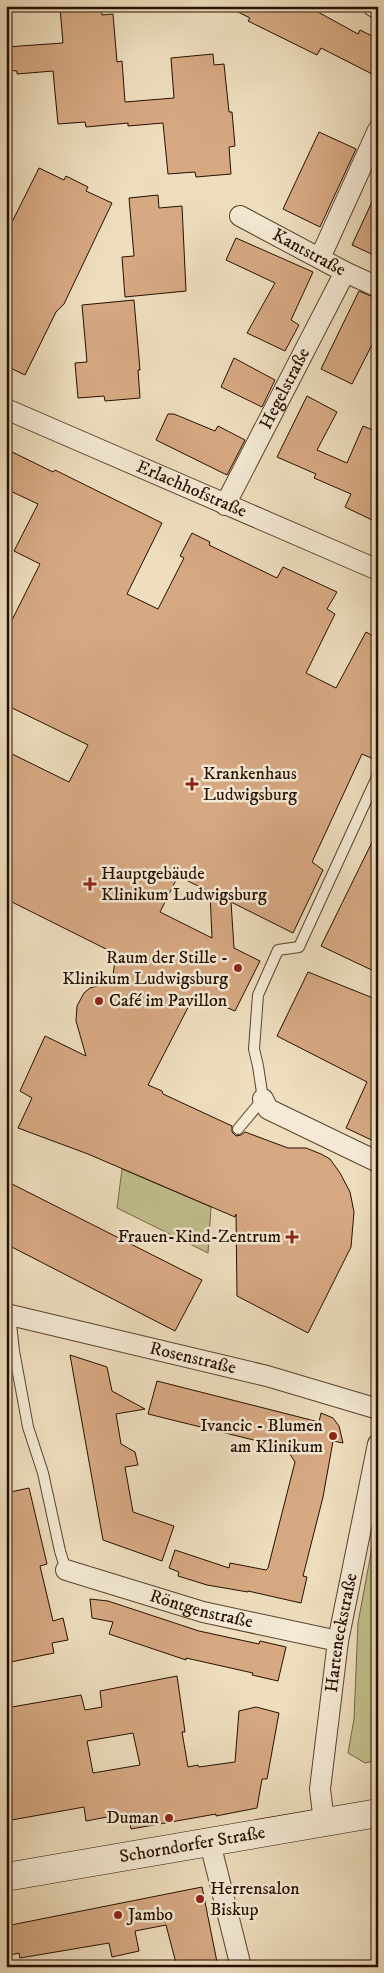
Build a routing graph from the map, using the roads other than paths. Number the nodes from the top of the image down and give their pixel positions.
1 (373, 6) edge
2 (378, 8) edge
3 (378, 130) edge
4 (240, 216) dead end
5 (320, 258) junction
6 (345, 272) junction
7 (378, 287) edge
8 (6, 409) edge
9 (225, 505) junction
10 (378, 570) edge
11 (377, 777) edge
12 (263, 1099) junction
13 (238, 1129) dead end
14 (378, 1162) edge
15 (8, 1315) edge
16 (378, 1409) edge
17 (378, 1444) edge
18 (66, 1570) joint
19 (338, 1641) junction
20 (378, 1813) edge
21 (324, 1822) junction
22 (210, 1843) junction
23 (6, 1877) edge
24 (241, 1967) edge

1 - 2 street
3 - 5 street
4 - 5 street, Kantstraße
5 - 6 street, Kantstraße
6 - 7 street, Kantstraße
6 - 9 street, Hegelstraße
8 - 9 street, Erlachhofstraße
9 - 10 street, Erlachhofstraße
11 - 12 lane
12 - 13 lane
12 - 14 street
15 - 16 street, Rosenstraße
15 - 18 lane
17 - 19 street, Harteneckstraße
18 - 19 street, Röntgenstraße
19 - 21 street, Harteneckstraße
20 - 21 main road, Schorndorfer Straße
21 - 22 main road, Schorndorfer Straße
22 - 23 main road, Schorndorfer Straße
22 - 24 street

